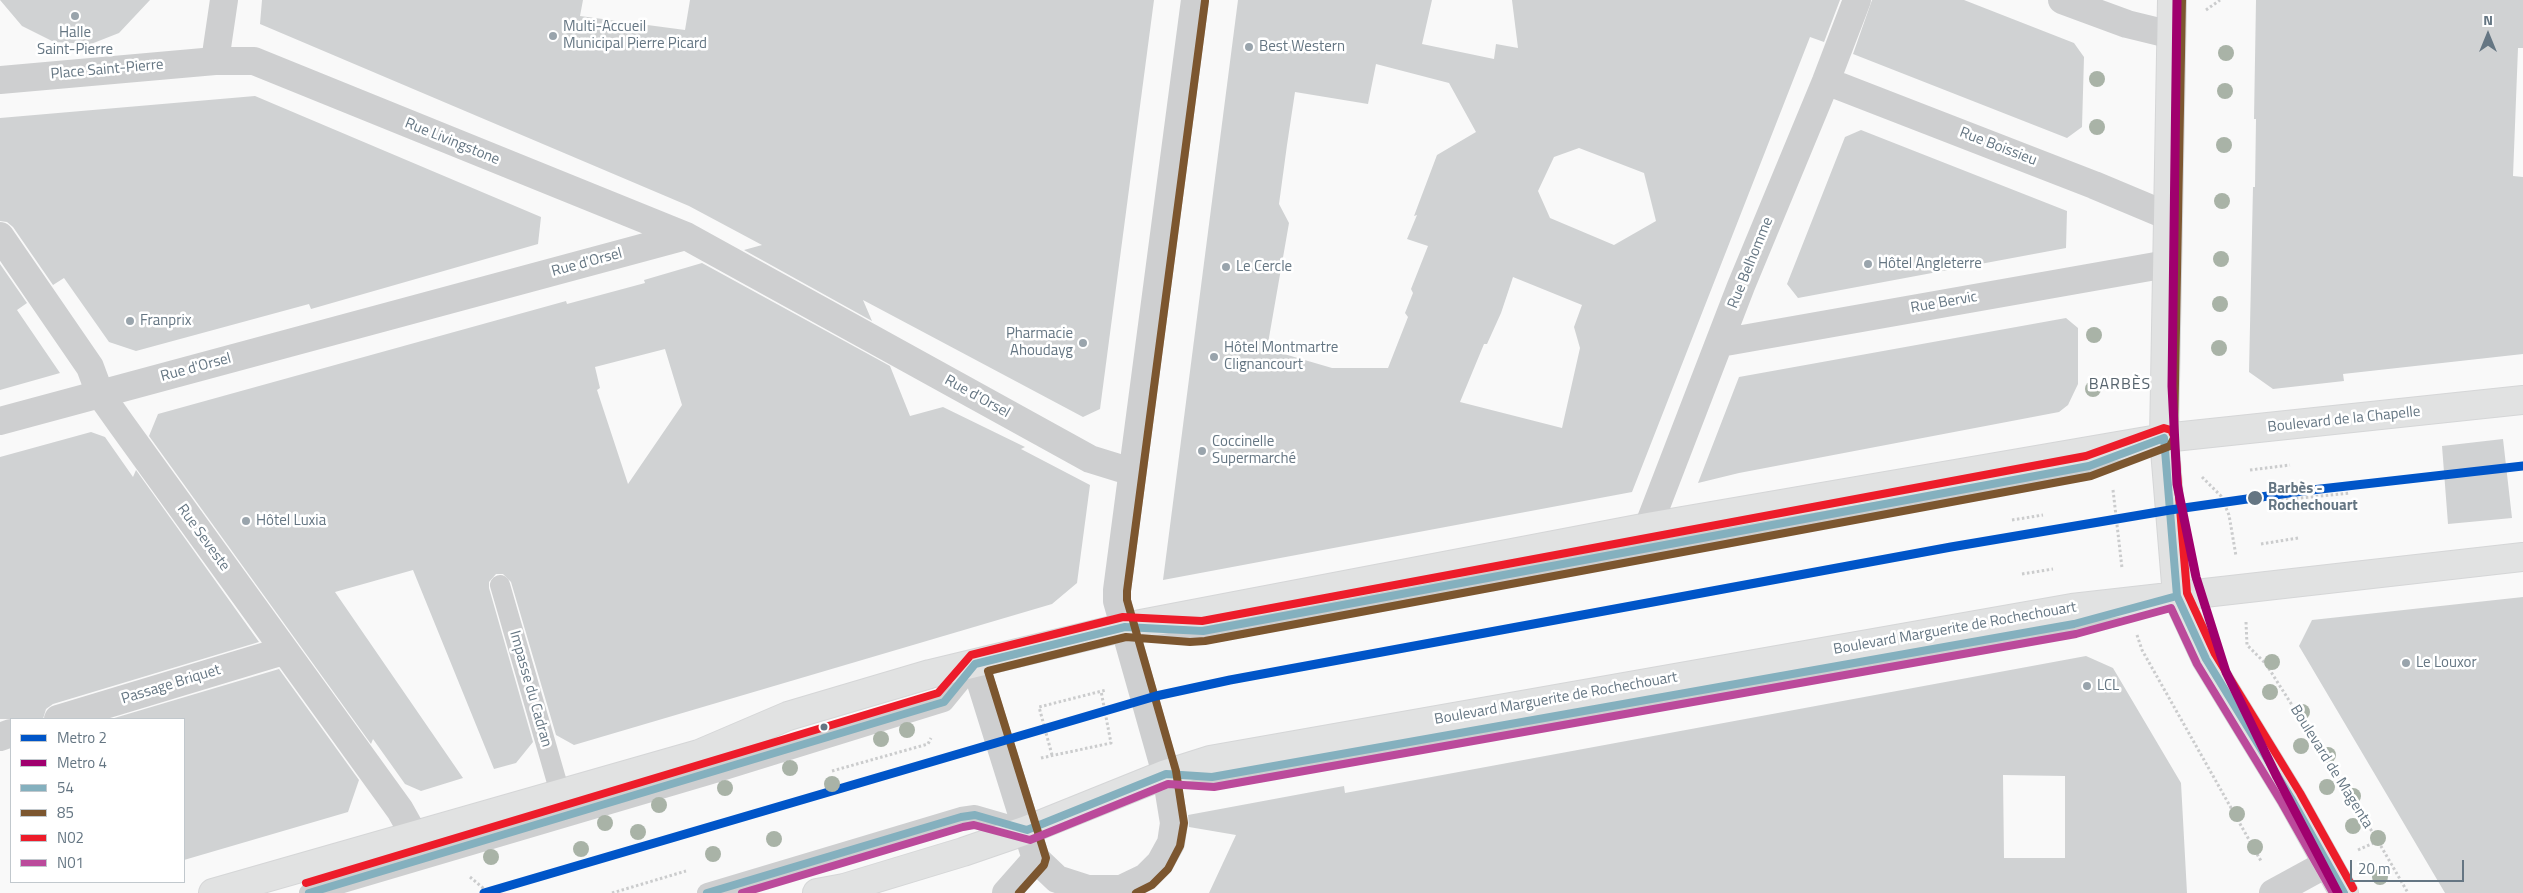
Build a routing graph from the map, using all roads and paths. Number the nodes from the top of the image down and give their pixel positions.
1 (224, 0) edge
2 (1194, 0) edge
3 (1857, 0) edge
4 (2062, 0) edge
5 (2172, 0) edge
6 (2172, 35) junction
7 (215, 61) junction
8 (0, 80) edge
9 (1826, 81) junction
10 (2168, 216) junction
11 (0, 236) edge
12 (686, 236) junction
13 (2167, 264) junction
14 (1720, 343) junction
15 (100, 394) junction
16 (2523, 400) edge
17 (0, 421) edge
18 (2164, 438) junction
19 (2109, 459) junction
20 (2290, 464) dead end
21 (2250, 470) dead end
22 (1132, 472) junction
23 (2350, 493) dead end
24 (2271, 501) dead end
25 (2043, 515) dead end
26 (2012, 520) dead end
27 (1648, 528) junction
28 (2118, 531) dead end
29 (2298, 538) dead end
30 (2261, 544) dead end
31 (2523, 557) edge
32 (2053, 569) dead end
33 (2022, 574) dead end
34 (500, 585) dead end
35 (2177, 596) junction
36 (1125, 627) junction
37 (2247, 644) dead end
38 (2142, 650) dead end
39 (283, 651) junction
40 (975, 664) junction
41 (61, 718) edge
42 (1052, 755) junction
43 (1039, 759) dead end
44 (1166, 774) junction
45 (560, 793) junction
46 (1027, 830) junction
47 (414, 835) junction
48 (1036, 859) junction
49 (2328, 863) junction
50 (1088, 891) edge
51 (2276, 891) edge
52 (213, 893) edge
53 (309, 893) edge
54 (707, 893) edge
55 (817, 893) edge
56 (1006, 893) edge
57 (2344, 893) edge
58 (2408, 893) edge

1 - 7 street
2 - 22 street
3 - 9 street, Rue Belhomme
4 - 6 street
5 - 6 main road
6 - 10 main road
7 - 8 street, Place Saint-Pierre
7 - 12 street, Rue Livingstone
9 - 10 street, Rue Boissieu
9 - 14 street, Rue Belhomme
10 - 13 main road
11 - 15 street, Rue Seveste
12 - 15 street, Rue d'Orsel
12 - 22 street, Rue d'Orsel
13 - 14 street, Rue Bervic
13 - 18 main road
14 - 27 street, Rue Belhomme
15 - 17 street, Rue d'Orsel
15 - 39 street, Rue Seveste
16 - 18 main road, Boulevard de la Chapelle
18 - 19 lane
18 - 27 main road
18 - 35 main road
19 - 28 path
19 - 36 lane
20 - 21 path
22 - 36 street
23 - 24 path
25 - 26 path
27 - 36 main road
29 - 30 path
31 - 35 main road
32 - 33 path
34 - 45 lane, Impasse du Cadran
35 - 44 main road, Boulevard Marguerite de Rochechouart
35 - 49 main road
36 - 40 main road
36 - 44 street
37 - 58 path, Boulevard de Magenta
38 - 51 path
39 - 41 street, Passage Briquet
39 - 47 street, Rue Seveste
40 - 45 main road
40 - 46 street
40 - 53 lane
42 - 42 path
42 - 43 path
44 - 46 main road, Boulevard Marguerite de Rochechouart
44 - 50 street
45 - 47 main road
46 - 48 street
46 - 54 lane
46 - 55 main road, Boulevard Marguerite de Rochechouart
47 - 52 main road
48 - 50 street
48 - 56 street
49 - 51 street
49 - 57 main road

